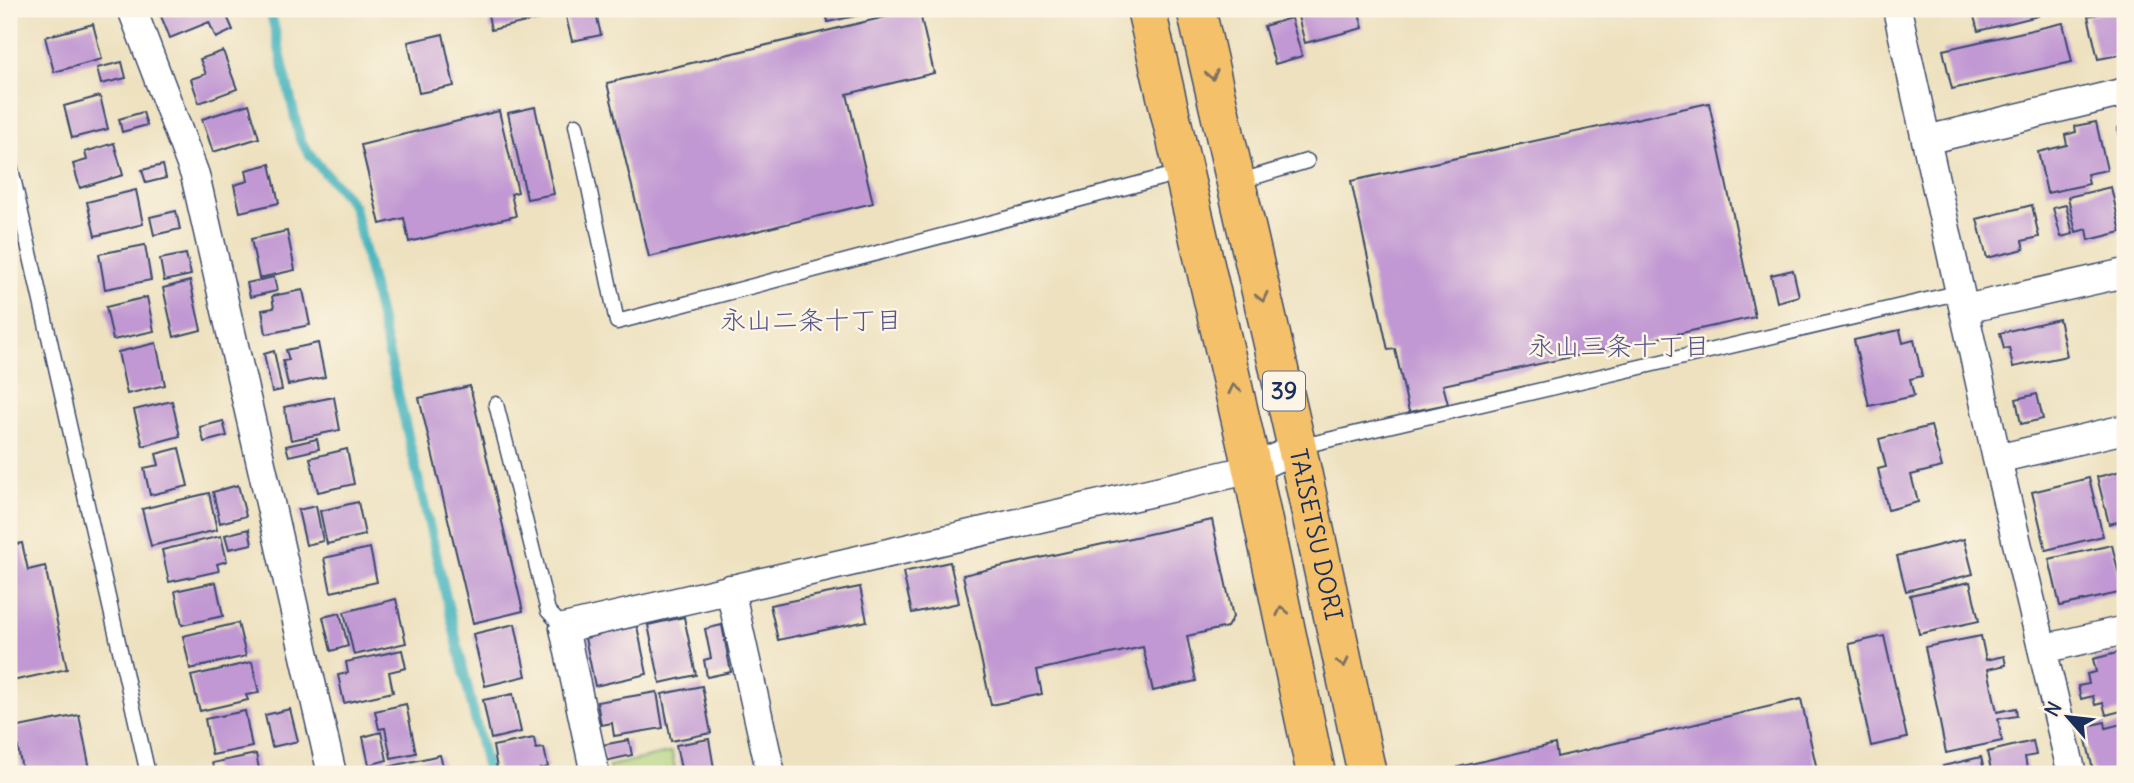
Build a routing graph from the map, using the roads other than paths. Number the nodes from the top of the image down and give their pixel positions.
1 (132, 9) edge
2 (1146, 9) edge
3 (1196, 9) edge
4 (1896, 9) edge
5 (2125, 92) edge
6 (576, 125) dead end
7 (1926, 140) junction
8 (9, 160) edge
9 (1307, 161) dead end
10 (1183, 172) junction
11 (1236, 183) junction
12 (2125, 273) edge
13 (1963, 301) junction
14 (496, 404) dead end
15 (2125, 429) edge
16 (1297, 448) junction
17 (1997, 458) junction
18 (1252, 469) junction
19 (730, 589) junction
20 (564, 628) junction
21 (2125, 630) edge
22 (2043, 649) junction
23 (148, 774) edge
24 (332, 774) edge
25 (595, 774) edge
26 (771, 774) edge
27 (1316, 774) edge
28 (1367, 774) edge
29 (2072, 774) edge

1 - 24 street
2 - 10 highway, TAISETSU DORI / 39
3 -> 11 highway, TAISETSU DORI / 39
4 - 7 street
5 - 7 street
6 - 10 lane
7 - 13 street
8 - 23 lane
9 - 11 lane
18 -> 10 highway, TAISETSU DORI / 39
11 -> 16 highway, TAISETSU DORI / 39
12 - 13 street
13 - 16 lane
13 - 17 street
14 - 20 lane
15 - 17 street
16 - 18 street
16 -> 28 highway, TAISETSU DORI / 39
17 - 22 street
18 - 19 street
27 -> 18 highway, TAISETSU DORI / 39
19 - 20 street
19 - 26 street
20 - 25 street
21 - 22 street
22 - 29 street

